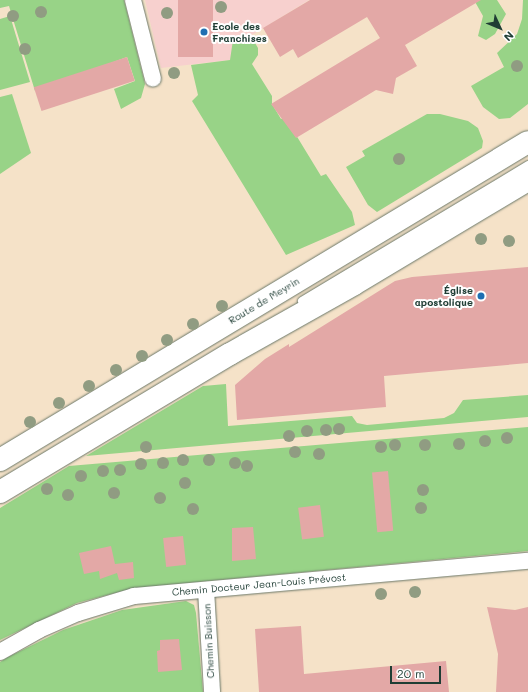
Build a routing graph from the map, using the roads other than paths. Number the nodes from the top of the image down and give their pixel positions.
1 (133, 0) edge
2 (152, 79) dead end
3 (528, 142) edge
4 (528, 165) edge
5 (528, 180) edge
6 (418, 219) dead end
7 (293, 306) dead end
8 (259, 327) dead end
9 (0, 460) edge
10 (0, 470) edge
11 (0, 482) edge
12 (0, 492) edge
13 (528, 560) edge
14 (206, 590) junction
15 (0, 652) edge
16 (212, 692) edge

1 - 2 street
3 - 9 main road, Route de Meyrin
4 - 7 lane
5 - 12 main road
6 - 10 lane
8 - 11 lane
13 - 14 street, Chemin Docteur Jean-Louis Prévost
14 - 15 street, Chemin Docteur Jean-Louis Prévost
14 - 16 street, Chemin Buisson

